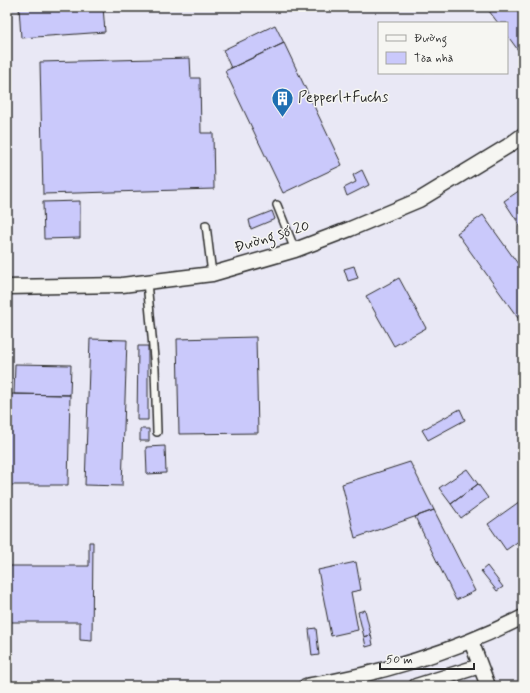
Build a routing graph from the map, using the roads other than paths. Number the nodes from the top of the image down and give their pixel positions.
1 (523, 135) edge
2 (277, 205) dead end
3 (206, 225) dead end
4 (295, 250) junction
5 (212, 274) junction
6 (147, 282) junction
7 (7, 287) edge
8 (157, 432) dead end
9 (523, 617) edge
10 (471, 641) junction
11 (480, 666) junction
12 (306, 686) edge
13 (416, 686) edge
14 (488, 686) edge

1 - 4 street, Đường số 20
2 - 4 lane
3 - 5 lane
4 - 5 street, Đường số 20
5 - 6 street, Đường số 20
6 - 7 street, Đường số 20
6 - 8 lane
9 - 10 street
10 - 11 street
10 - 12 street
11 - 13 street
11 - 14 street

